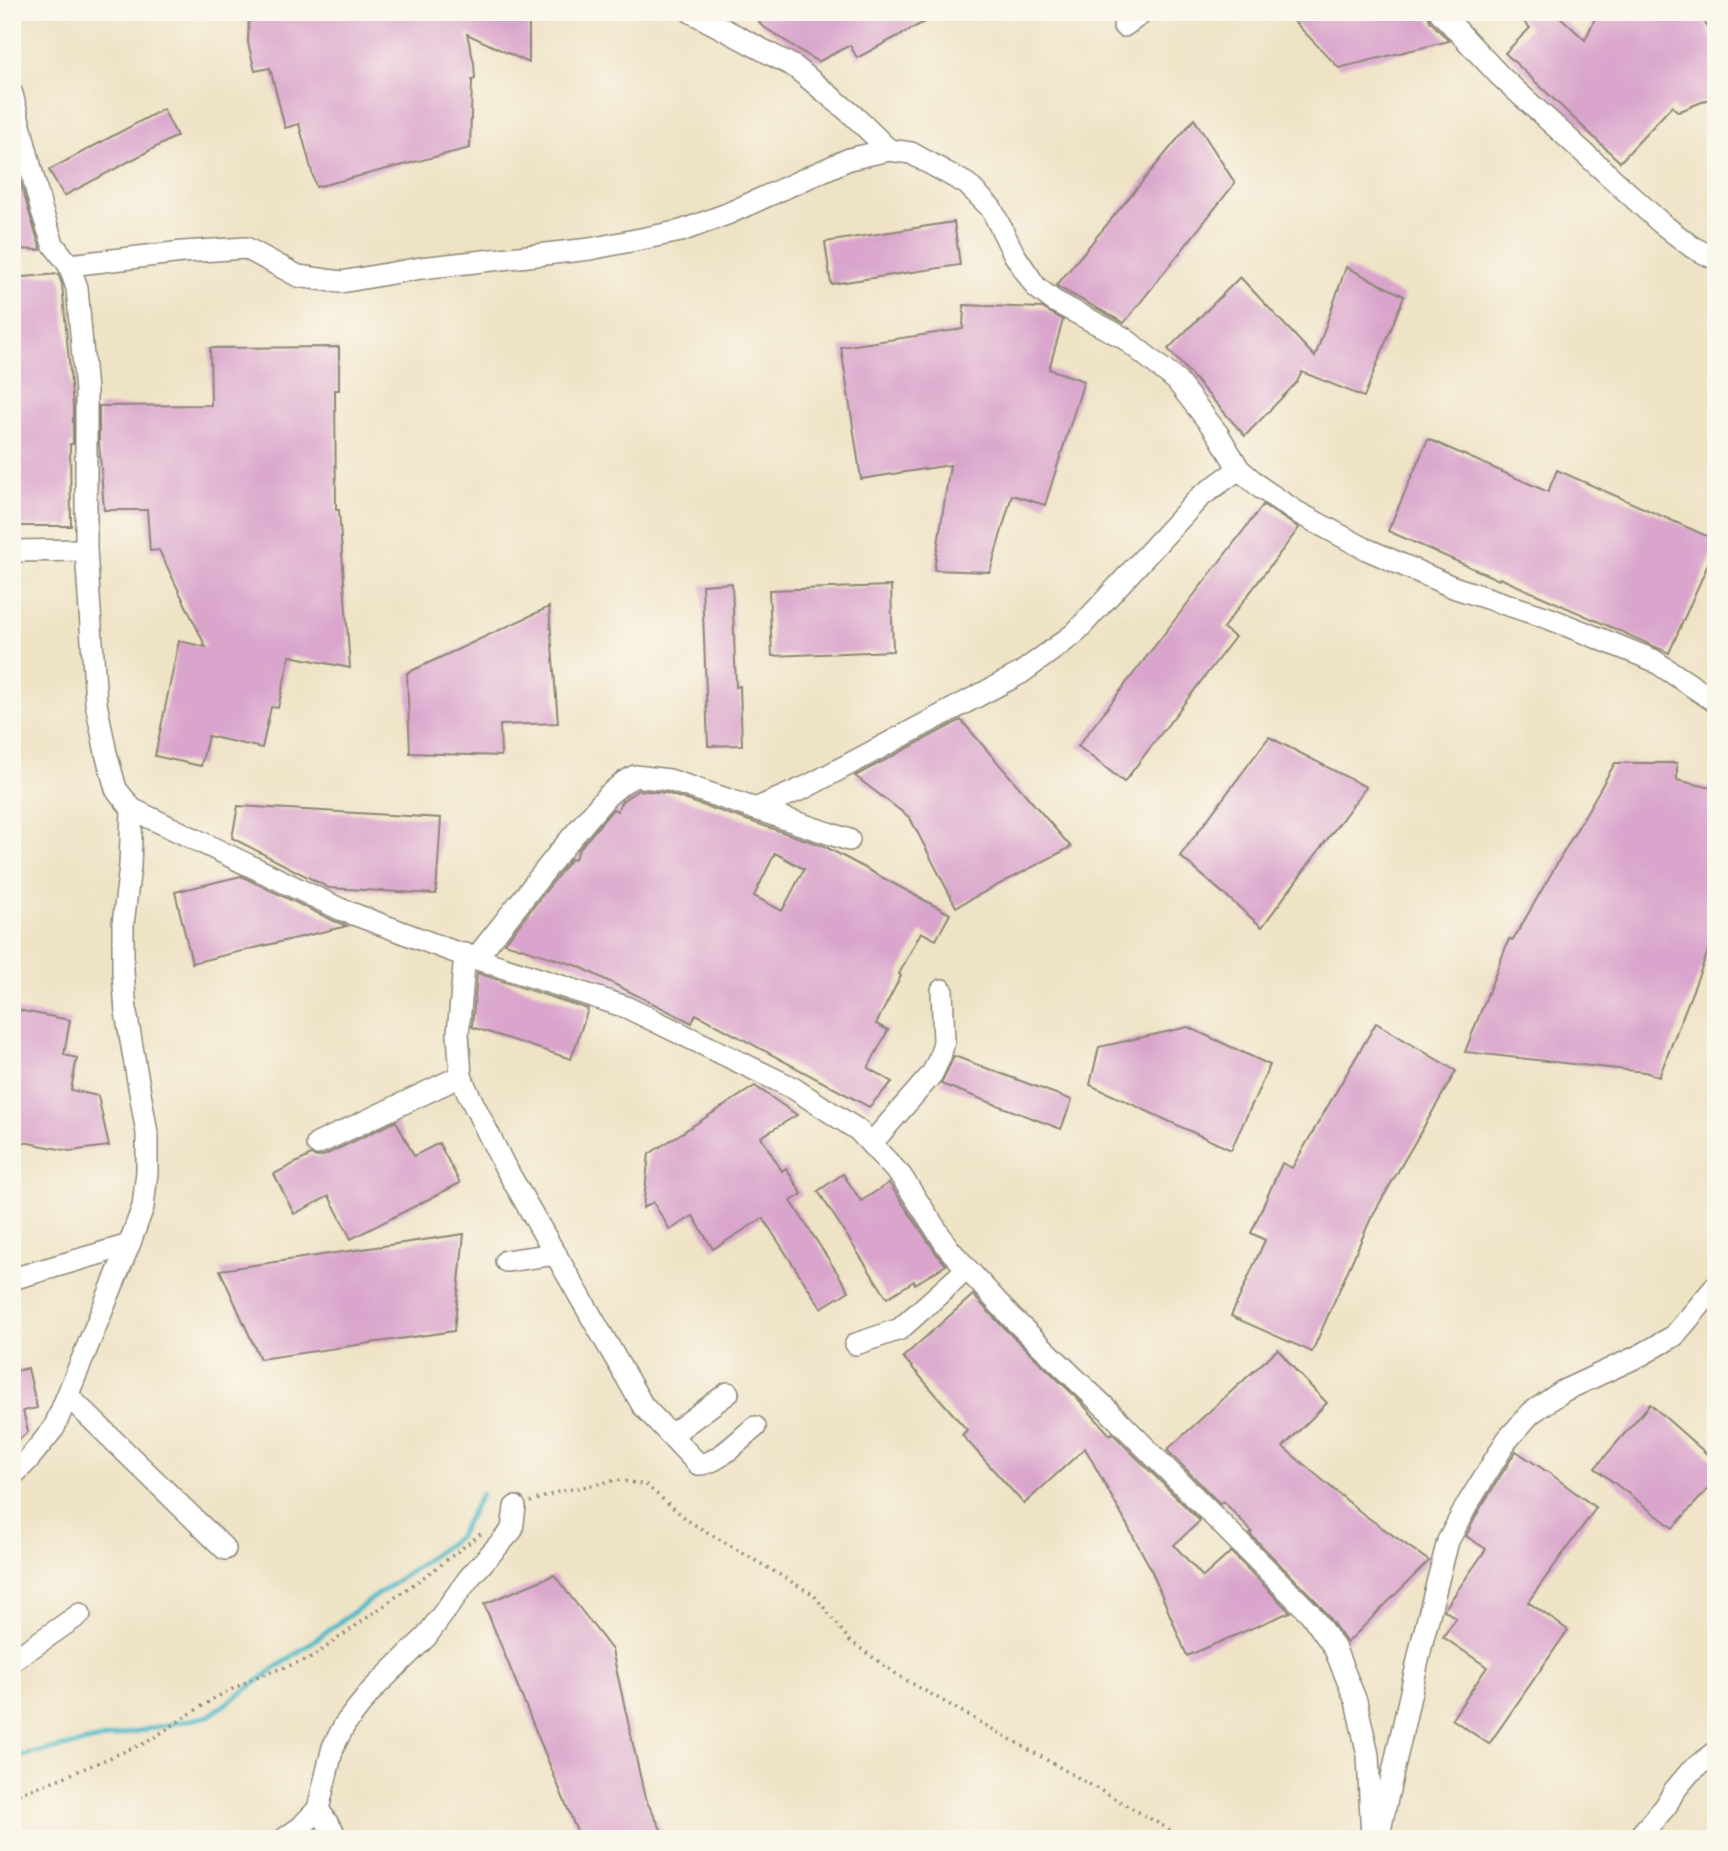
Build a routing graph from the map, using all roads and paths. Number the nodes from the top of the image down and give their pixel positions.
1 (691, 12) edge
2 (1144, 12) edge
3 (1440, 12) edge
4 (1124, 26) dead end
5 (12, 94) edge
6 (889, 150) junction
7 (1716, 259) edge
8 (69, 265) junction
9 (1239, 469) junction
10 (86, 550) junction
11 (12, 551) edge
12 (1716, 702) edge
13 (755, 808) junction
14 (132, 809) junction
15 (849, 840) dead end
16 (470, 956) junction
17 (942, 990) dead end
18 (461, 1076) junction
19 (317, 1144) dead end
20 (871, 1144) junction
21 (129, 1245) junction
22 (556, 1254) junction
23 (506, 1261) dead end
24 (967, 1269) junction
25 (12, 1279) edge
26 (1716, 1286) edge
27 (856, 1344) dead end
28 (728, 1393) dead end
29 (68, 1396) junction
30 (755, 1427) dead end
31 (671, 1435) junction
32 (12, 1476) edge
33 (515, 1507) joint
34 (483, 1533) dead end
35 (225, 1549) dead end
36 (80, 1614) dead end
37 (12, 1661) edge
38 (1362, 1730) junction
39 (1400, 1737) junction
40 (1716, 1752) edge
41 (12, 1796) edge
42 (318, 1808) junction
43 (285, 1839) edge
44 (338, 1839) edge
45 (1185, 1839) edge
46 (1372, 1839) edge
47 (1378, 1839) edge
48 (1637, 1839) edge

1 - 6 street
2 - 4 street
3 - 7 street
5 - 8 street
6 - 8 street
6 - 9 street
8 - 10 street
9 - 12 street
9 - 13 street
10 - 11 street
10 - 14 street
13 - 15 street
13 - 16 street
14 - 16 street
14 - 21 street
16 - 18 street
16 - 20 street
17 - 20 street
18 - 19 street
18 - 22 street
20 - 24 street
21 - 25 street
21 - 29 street
22 - 23 street
22 - 31 street
24 - 27 street
24 - 38 street
26 - 39 street
28 - 31 street
29 - 32 street
29 - 35 street
30 - 31 street
33 - 42 street
33 - 45 path
34 - 41 path
36 - 37 street
38 - 39 street
38 - 46 street
39 - 47 street
40 - 48 street
42 - 43 street
42 - 44 street

